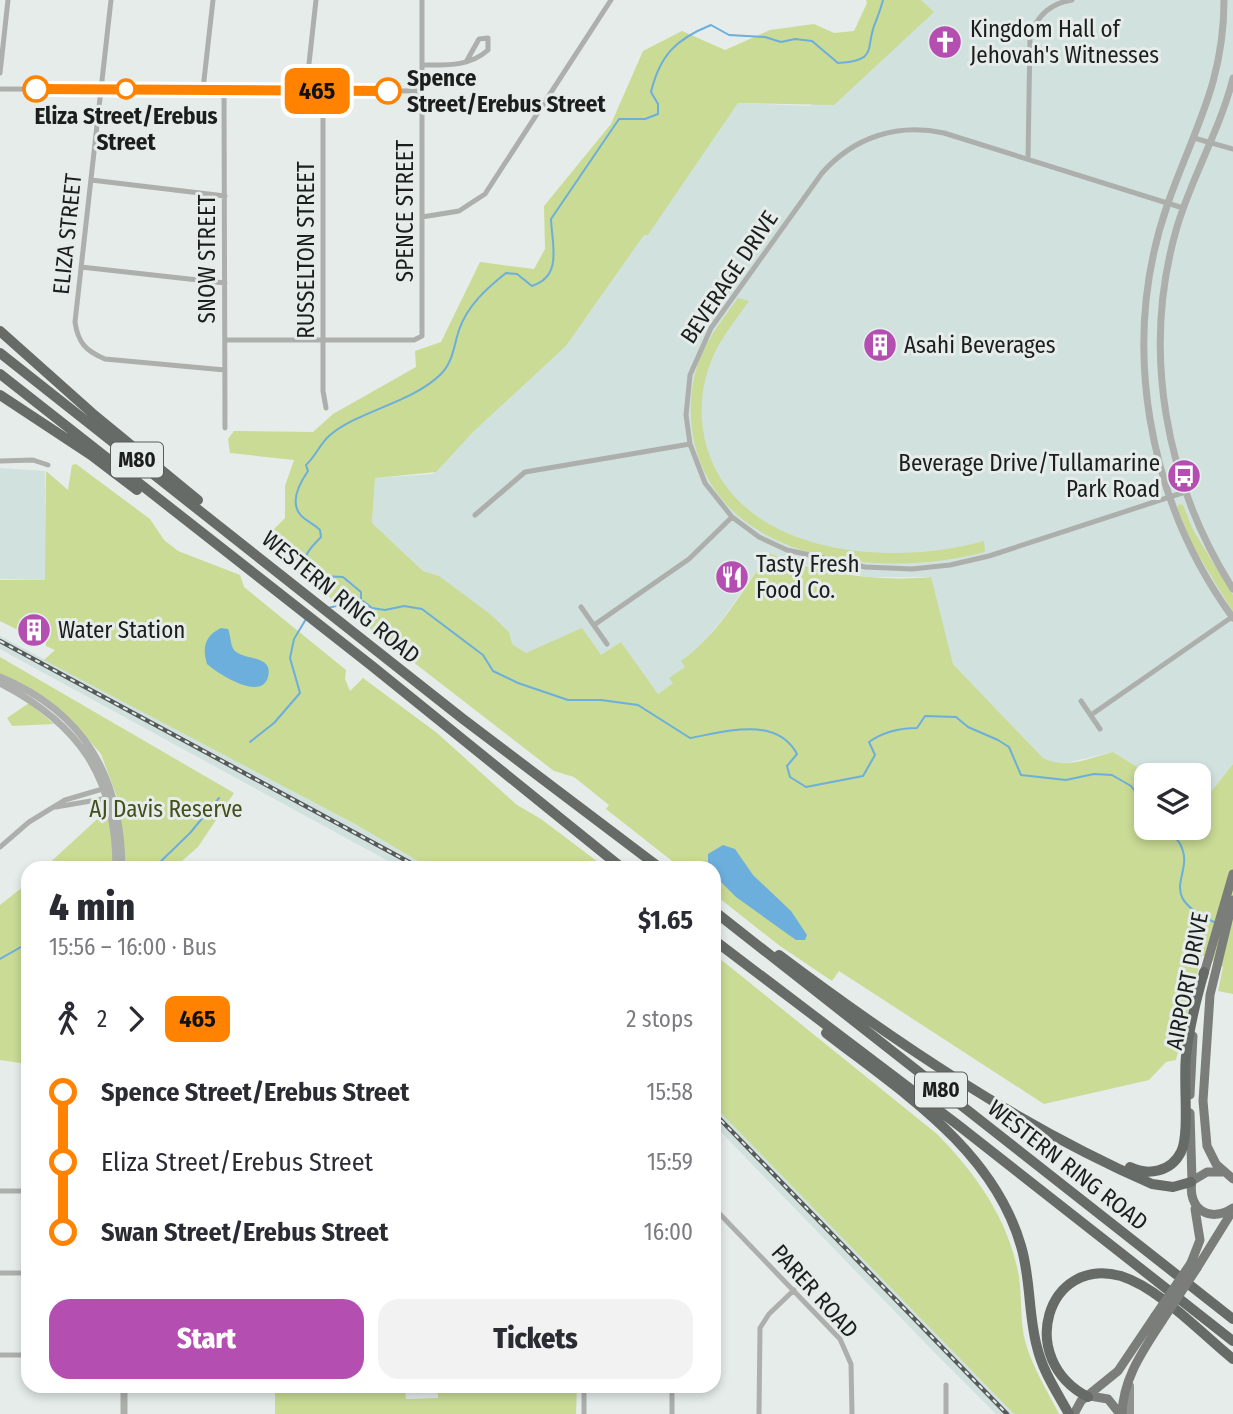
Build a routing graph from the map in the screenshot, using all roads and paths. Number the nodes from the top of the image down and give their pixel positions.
1 (8, 0) edge
2 (111, 0) edge
3 (213, 0) edge
4 (316, 0) edge
5 (422, 0) edge
6 (1072, 0) edge
7 (1224, 0) edge
8 (609, 1) edge
9 (466, 62) junction
10 (422, 65) junction
11 (0, 73) edge
12 (1233, 78) edge
13 (0, 89) edge
14 (101, 89) junction
15 (203, 89) junction
16 (224, 90) junction
17 (306, 91) junction
18 (323, 91) junction
19 (422, 92) junction
20 (1194, 138) junction
21 (1209, 144) junction
22 (1233, 149) edge
23 (1028, 159) junction
24 (91, 180) junction
25 (225, 196) junction
26 (1168, 203) junction
27 (1183, 208) junction
28 (422, 217) junction
29 (81, 267) junction
30 (225, 283) junction
31 (0, 331) edge
32 (323, 339) junction
33 (225, 340) junction
34 (0, 353) edge
35 (225, 370) junction
36 (0, 374) edge
37 (0, 395) edge
38 (326, 408) dead end
39 (225, 428) dead end
40 (690, 444) junction
41 (0, 461) edge
42 (48, 466) dead end
43 (1185, 492) junction
44 (1169, 497) junction
45 (475, 515) dead end
46 (732, 517) junction
47 (274, 568) junction
48 (1233, 572) edge
49 (257, 576) junction
50 (1225, 577) junction
51 (1233, 589) edge
52 (581, 607) dead end
53 (1232, 617) edge
54 (594, 625) junction
55 (607, 644) dead end
56 (0, 677) edge
57 (0, 683) edge
58 (1082, 701) dead end
59 (1091, 715) junction
60 (1100, 729) dead end
61 (109, 792) junction
62 (53, 808) junction
63 (0, 847) edge
64 (116, 861) edge
65 (122, 861) edge
66 (613, 861) edge
67 (652, 861) edge
68 (1233, 874) edge
69 (1229, 897) edge
70 (721, 914) edge
71 (721, 915) edge
72 (721, 945) edge
73 (1211, 962) junction
74 (1204, 972) junction
75 (767, 981) junction
76 (1065, 1139) junction
77 (1224, 1172) junction
78 (1233, 1179) edge
79 (1192, 1181) junction
80 (0, 1191) edge
81 (21, 1191) edge
82 (1194, 1206) junction
83 (1233, 1209) edge
84 (721, 1215) edge
85 (1194, 1266) junction
86 (0, 1273) edge
87 (21, 1273) edge
88 (794, 1290) junction
89 (1159, 1319) junction
90 (1233, 1319) edge
91 (1233, 1341) edge
92 (0, 1355) edge
93 (21, 1355) edge
94 (1233, 1359) edge
95 (1135, 1366) junction
96 (946, 1385) dead end
97 (124, 1393) edge
98 (584, 1393) edge
99 (672, 1393) edge
100 (1088, 1396) junction
101 (124, 1414) edge
102 (584, 1414) edge
103 (672, 1414) edge
104 (759, 1414) edge
105 (852, 1414) edge
106 (946, 1414) edge
107 (1069, 1414) edge
108 (1074, 1414) edge
109 (1121, 1414) edge
110 (1130, 1414) edge

1 - 11 street
2 - 14 street, ELIZA STREET
3 - 15 street
4 - 17 street
5 - 10 street, SPENCE STREET
6 - 23 street
7 - 20 street
8 - 28 street
9 - 9 street
9 - 10 street
10 - 19 street, SPENCE STREET
12 - 21 street
13 - 14 street
14 - 15 street
14 - 24 street, ELIZA STREET
15 - 16 street
16 - 17 street
16 - 25 street, SNOW STREET
17 - 18 street
18 - 19 street
18 - 32 street, RUSSELTON STREET
19 - 28 street, SPENCE STREET
20 - 21 street
20 - 26 street
21 - 22 street
21 - 27 street
23 - 26 street, BEVERAGE DRIVE
23 - 40 street, BEVERAGE DRIVE
24 - 25 street
24 - 29 street, ELIZA STREET
25 - 30 street, SNOW STREET
26 - 27 street, BEVERAGE DRIVE
26 - 44 street
27 - 43 street
28 - 32 street, SPENCE STREET
29 - 30 street
29 - 35 street, ELIZA STREET
30 - 33 street, SNOW STREET
31 - 47 highway
32 - 33 street
32 - 38 street, RUSSELTON STREET
33 - 35 street, SNOW STREET
34 - 47 highway, WESTERN RING ROAD / M80
35 - 39 street, SNOW STREET
36 - 49 highway, WESTERN RING ROAD / M80
37 - 49 highway
40 - 45 street
40 - 46 street, BEVERAGE DRIVE
41 - 42 street
43 - 44 street, BEVERAGE DRIVE
43 - 50 street
44 - 46 street, BEVERAGE DRIVE
44 - 53 street
46 - 54 street
47 - 67 highway, WESTERN RING ROAD / M80
48 - 50 street
49 - 66 highway, WESTERN RING ROAD / M80
50 - 51 street
52 - 54 street
53 - 59 street
54 - 55 street
56 - 61 street
57 - 61 street
58 - 59 street
59 - 60 street
61 - 62 street
61 - 62 street
61 - 64 street
61 - 65 street
62 - 63 street
68 - 69 main road, AIRPORT DRIVE
69 - 73 main road, AIRPORT DRIVE
70 - 76 highway
71 - 90 highway, WESTERN RING ROAD / M80
72 - 75 highway, WESTERN RING ROAD / M80
73 - 74 main road, AIRPORT DRIVE
73 - 77 main road, AIRPORT DRIVE
74 - 76 highway
74 - 79 main road, AIRPORT DRIVE
75 - 91 highway, WESTERN RING ROAD / M80
75 - 107 highway
76 - 79 highway
77 - 78 main road
77 - 79 main road
79 - 82 main road, AIRPORT DRIVE
80 - 81 street
82 - 83 main road
82 - 85 main road
83 - 85 main road
84 - 88 street, PARER ROAD
85 - 89 main road, bridge
86 - 87 street
88 - 104 street
88 - 105 street, PARER ROAD
89 - 95 main road
89 - 100 main road
92 - 93 street
94 - 100 highway
95 - 109 main road
95 - 110 main road
96 - 106 street
97 - 101 street
98 - 102 street
99 - 103 street
100 - 108 main road
100 - 109 main road

